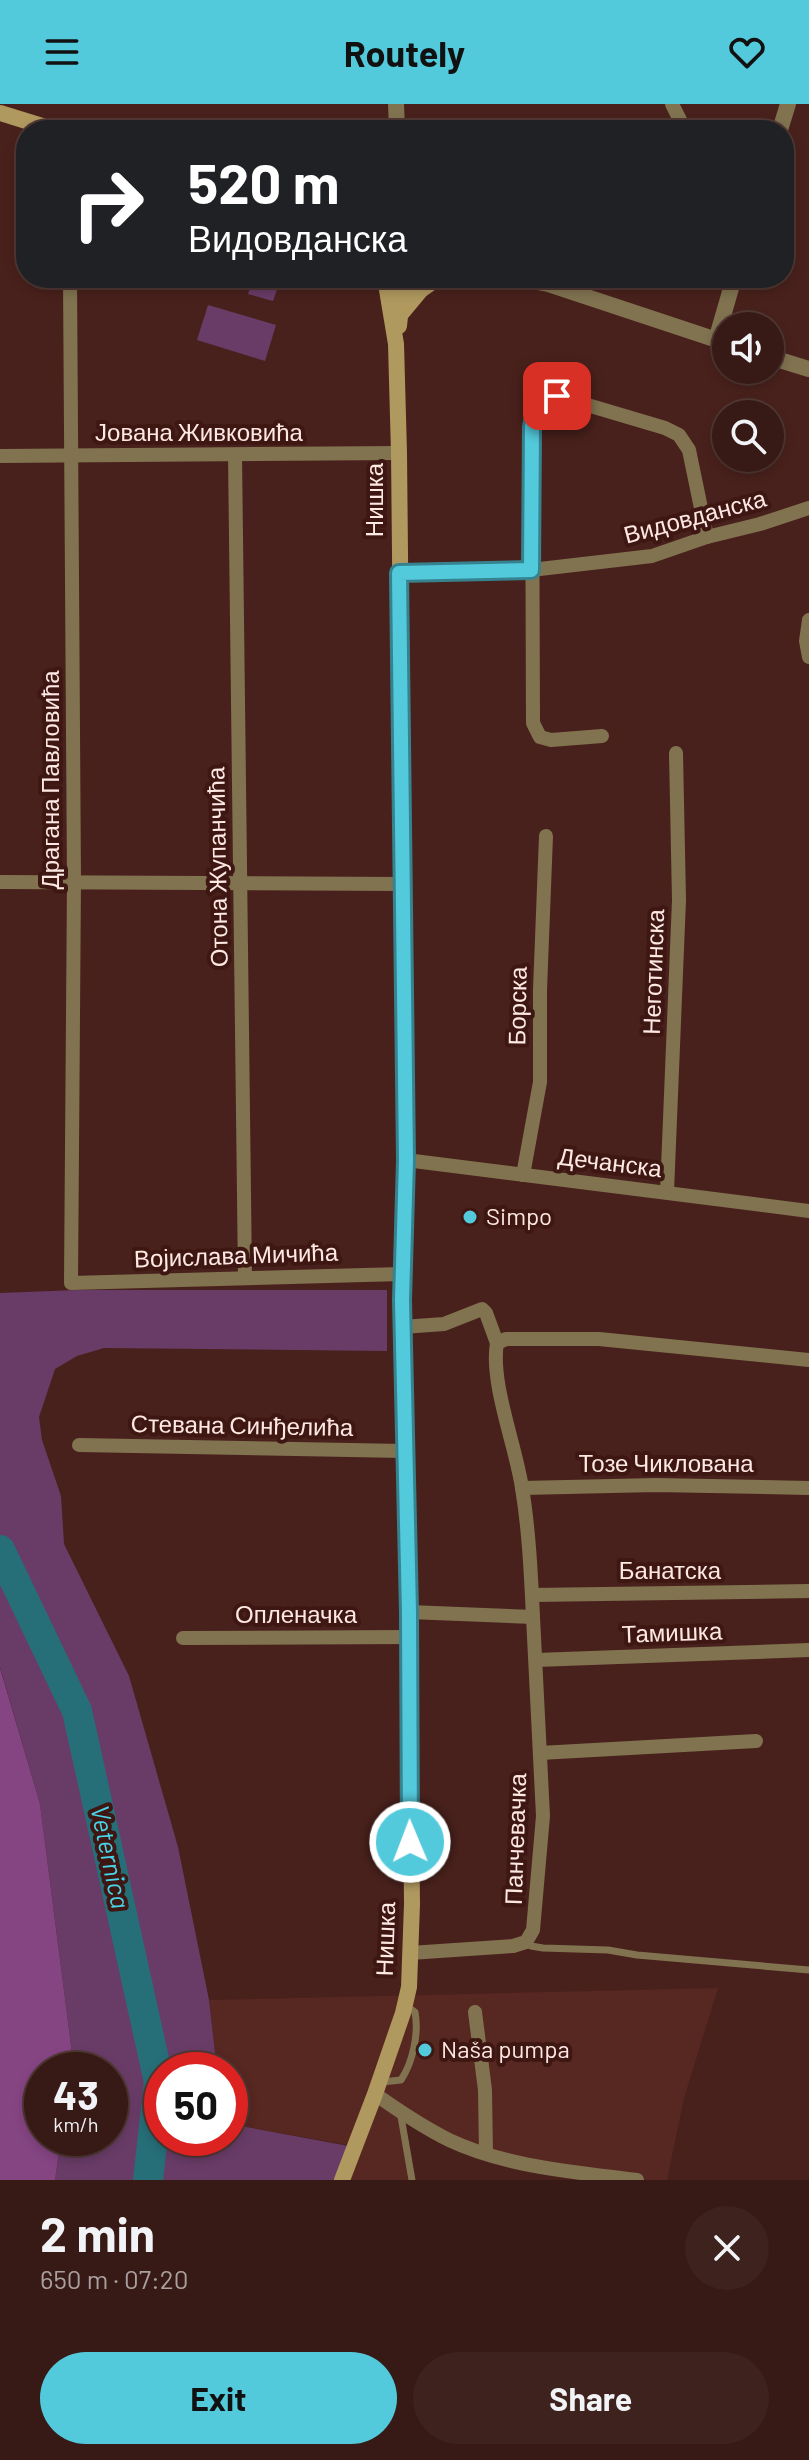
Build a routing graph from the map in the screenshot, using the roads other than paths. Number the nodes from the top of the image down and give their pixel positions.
1 (0, 113) edge
2 (23, 120) edge
3 (70, 288) edge
4 (387, 288) edge
5 (403, 288) edge
6 (424, 288) edge
7 (563, 288) edge
8 (732, 288) edge
9 (727, 312) edge
10 (401, 316) junction
11 (712, 339) edge
12 (396, 344) junction
13 (784, 361) edge
14 (809, 369) edge
15 (399, 453) junction
16 (235, 455) junction
17 (0, 456) edge
18 (72, 456) junction
19 (809, 508) edge
20 (707, 537) junction
21 (531, 570) junction
22 (399, 573) junction
23 (809, 620) edge
24 (809, 657) edge
25 (602, 736) dead end
26 (676, 753) dead end
27 (546, 836) dead end
28 (74, 881) junction
29 (0, 882) edge
30 (240, 883) junction
31 (403, 884) junction
32 (406, 1160) junction
33 (523, 1175) junction
34 (667, 1192) junction
35 (809, 1211) edge
36 (402, 1274) junction
37 (245, 1277) junction
38 (71, 1283) joint
39 (402, 1327) junction
40 (497, 1343) junction
41 (809, 1360) edge
42 (79, 1445) dead end
43 (404, 1451) junction
44 (522, 1488) junction
45 (809, 1488) edge
46 (809, 1591) edge
47 (532, 1595) junction
48 (409, 1612) junction
49 (533, 1617) junction
50 (409, 1637) junction
51 (183, 1638) dead end
52 (809, 1650) edge
53 (536, 1660) junction
54 (756, 1741) dead end
55 (540, 1753) junction
56 (526, 1942) junction
57 (410, 1953) junction
58 (809, 1970) edge
59 (475, 2012) dead end
60 (378, 2088) junction
61 (400, 2111) junction
62 (486, 2153) junction
63 (544, 2174) edge
64 (342, 2180) edge
65 (412, 2180) edge
66 (637, 2180) edge

1 - 2 main road
3 - 18 street, Драгана Павловића
4 - 12 main road
5 - 10 main road
6 - 10 main road
7 - 11 street
8 - 9 street
10 - 12 main road
12 - 15 main road, Нишка
13 - 14 street
15 - 16 street, Јована Живковића
15 - 22 main road, Нишка
16 - 18 street, Јована Живковића
16 - 30 street, Отона Жупанчића
17 - 18 street, Јована Живковића
18 - 28 street, Драгана Павловића
19 - 20 street, Видовданска
20 - 21 street, Видовданска
20 - 21 street
21 - 22 street, Видовданска
21 - 25 street
22 - 31 main road, Нишка
23 - 24 street
26 - 34 street, Неготинска
27 - 33 street, Борска
28 - 29 street
28 - 30 street
28 - 38 street, Драгана Павловића
30 - 31 street
30 - 37 street, Отона Жупанчића
31 - 32 main road, Нишка
32 - 33 street, Дечанска
32 - 36 main road, Нишка
33 - 34 street, Дечанска
34 - 35 street, Дечанска
36 - 37 street, Војислава Мичића
36 - 39 main road, Нишка
37 - 38 street, Војислава Мичића
39 - 40 street
39 - 43 main road, Нишка
40 - 41 street
40 - 44 street, Панчевачка
42 - 43 street, Стевана Синђелића
43 - 48 main road, Нишка
44 - 45 street, Тозе Чиклована
44 - 47 street, Панчевачка
46 - 47 street, Банатска
47 - 49 street, Панчевачка
48 - 49 street
48 - 50 main road, Нишка
49 - 53 street, Панчевачка
50 - 51 street, Опленачка
50 - 57 main road, Нишка
52 - 53 street, Тамишка
53 - 55 street, Панчевачка
54 - 55 street
55 - 56 street, Панчевачка
56 - 57 street
56 - 58 lane
57 - 60 main road, Нишка
59 - 62 street
60 - 61 street
60 - 64 main road, Нишка
61 - 62 street
61 - 65 lane
62 - 63 street
63 - 66 street

